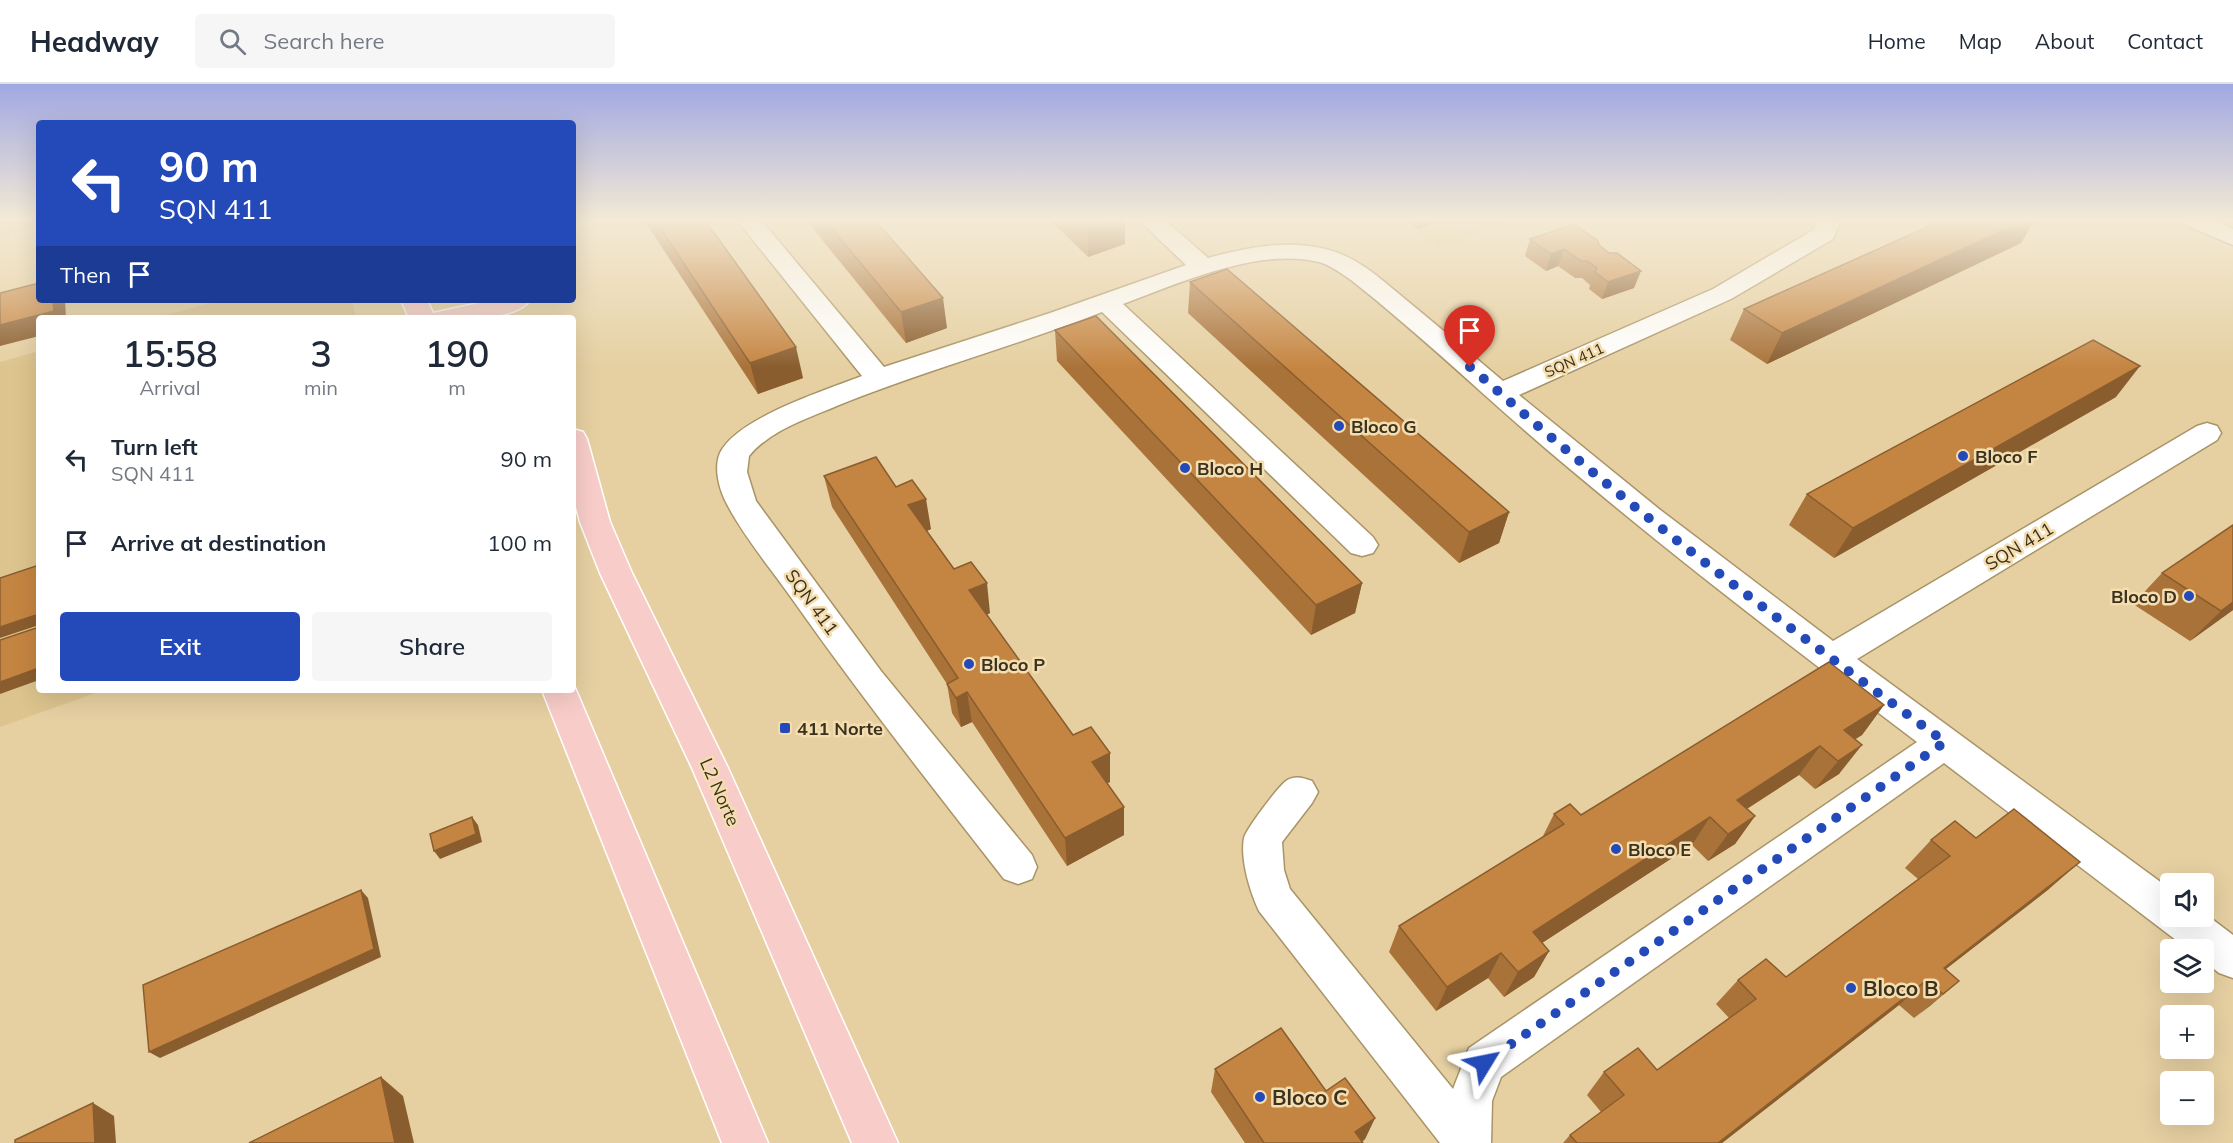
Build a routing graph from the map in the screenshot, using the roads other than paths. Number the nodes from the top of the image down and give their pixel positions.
1 (789, 269) edge
2 (1197, 269) edge
3 (1353, 269) edge
4 (1764, 269) edge
5 (508, 303) edge
6 (1107, 303) junction
7 (459, 315) edge
8 (879, 379) junction
9 (1501, 393) junction
10 (2207, 433) dead end
11 (576, 450) edge
12 (1362, 545) dead end
13 (1830, 659) junction
14 (560, 693) edge
15 (1945, 742) junction
16 (1299, 792) dead end
17 (1018, 867) dead end
18 (2160, 904) edge
19 (2191, 927) edge
20 (2233, 959) edge
21 (745, 1143) edge
22 (875, 1143) edge
23 (1468, 1143) edge

1 - 8 street
2 - 6 street, SQN 411
3 - 9 street, SQN 411
4 - 9 street, SQN 411
5 - 7 main road
6 - 8 street, SQN 411
6 - 12 street
8 - 17 street, SQN 411
9 - 13 street, SQN 411
10 - 13 street, SQN 411
11 - 22 main road, L2 Norte
13 - 15 street, SQN 411
14 - 21 main road
15 - 18 street, SQN 411
15 - 23 street
16 - 23 street
19 - 20 street

